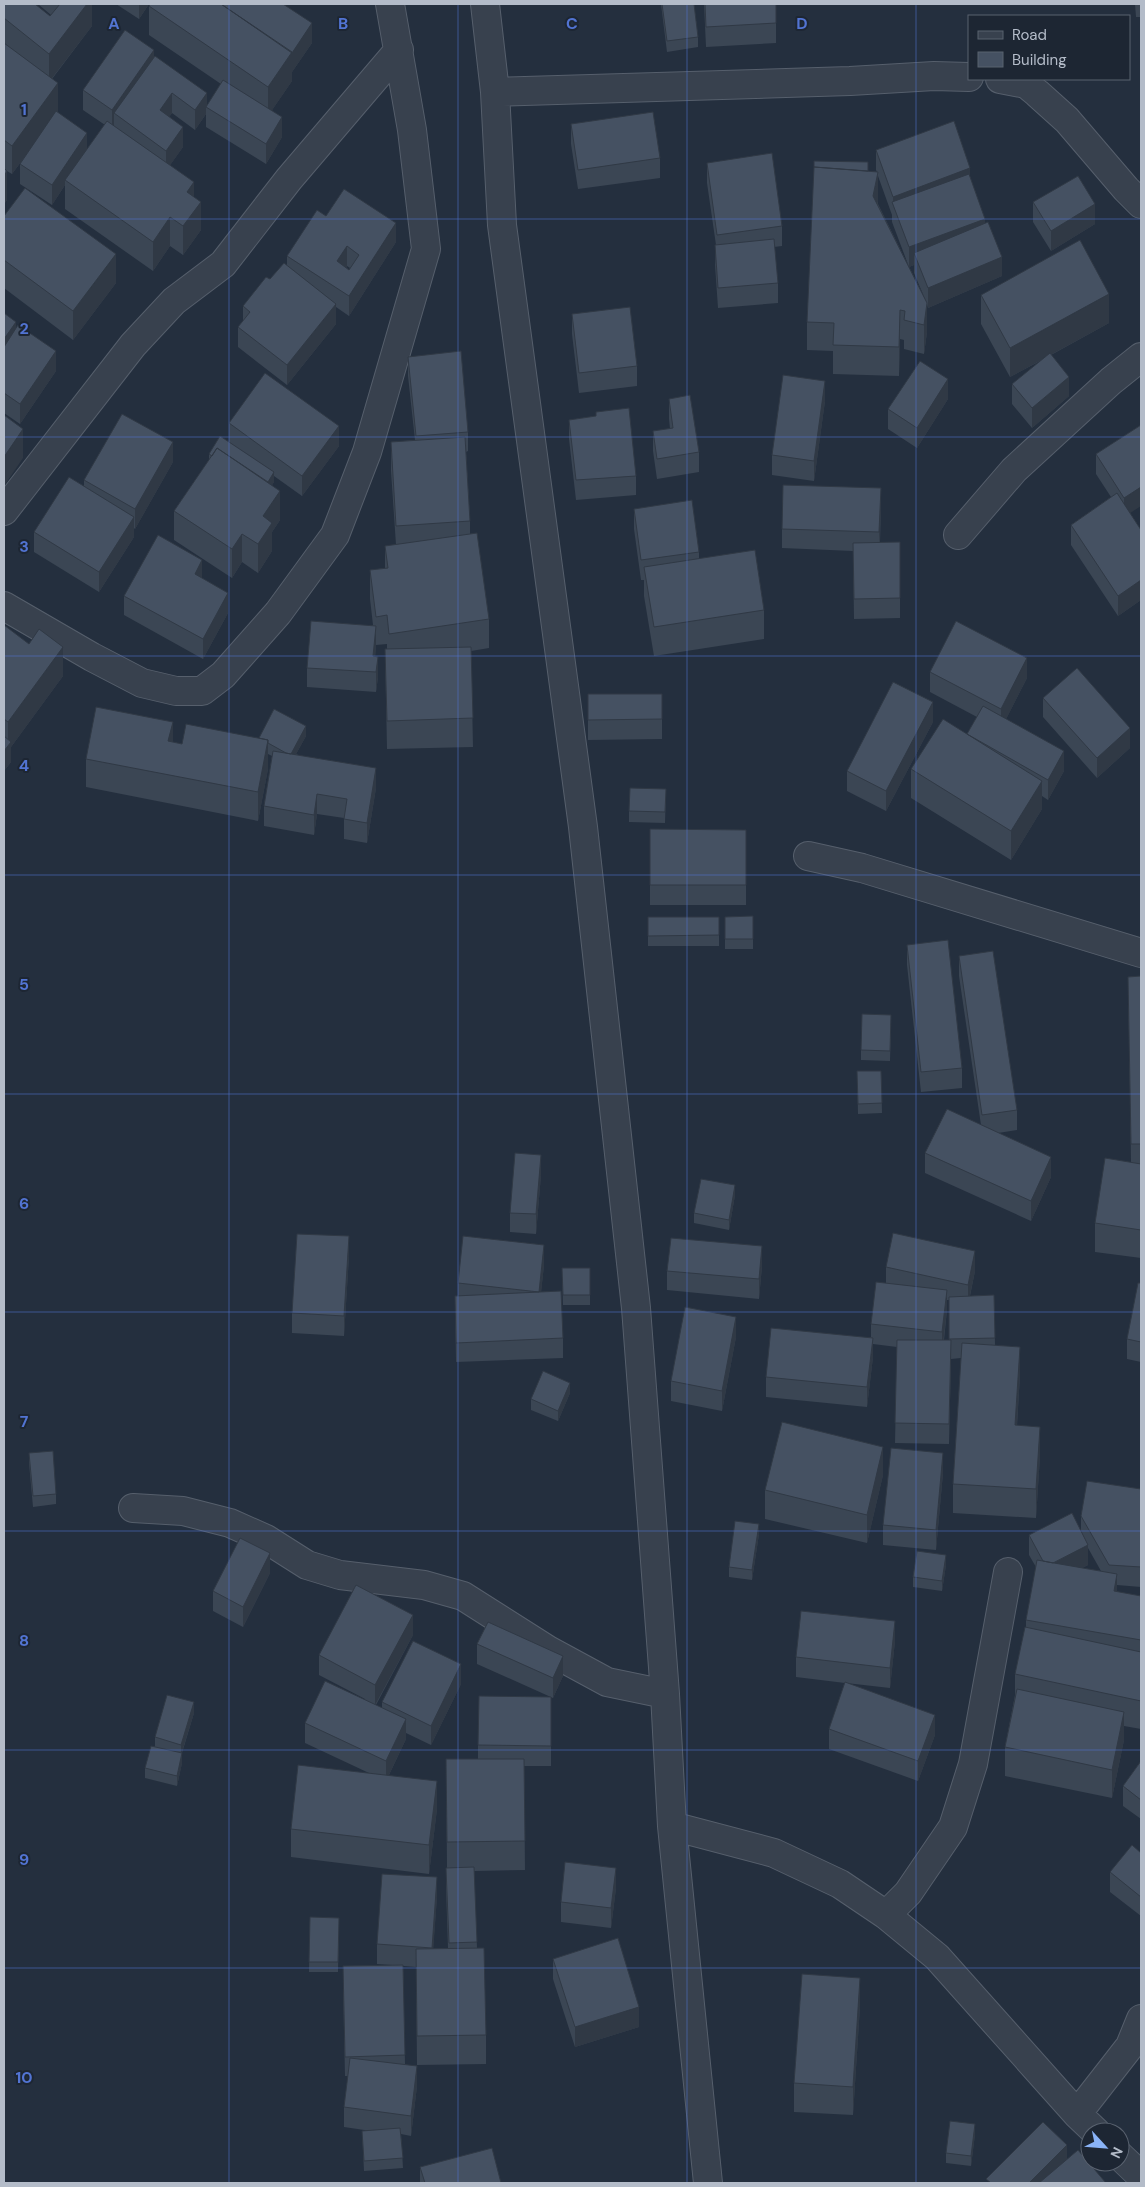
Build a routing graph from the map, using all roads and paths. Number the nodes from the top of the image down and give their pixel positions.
1 (390, 4) edge
2 (485, 4) edge
3 (399, 50) junction
4 (968, 77) edge
5 (1005, 80) edge
6 (494, 92) junction
7 (1141, 204) edge
8 (1141, 357) edge
9 (4, 511) edge
10 (958, 535) dead end
11 (4, 606) edge
12 (808, 856) dead end
13 (1141, 952) edge
14 (133, 1508) dead end
15 (1008, 1572) dead end
16 (665, 1694) junction
17 (672, 1826) junction
18 (886, 1915) junction
19 (1141, 2019) edge
20 (1085, 2122) edge
21 (1087, 2122) edge
22 (1130, 2166) edge
23 (1141, 2176) edge
24 (708, 2183) edge

1 - 3 street
2 - 6 street
3 - 9 street
3 - 11 street
4 - 6 street
5 - 7 street
6 - 16 street
8 - 10 street
12 - 13 street
14 - 16 street
15 - 18 street
16 - 17 street
17 - 18 street
17 - 24 street
18 - 20 street
19 - 21 street
22 - 23 street

